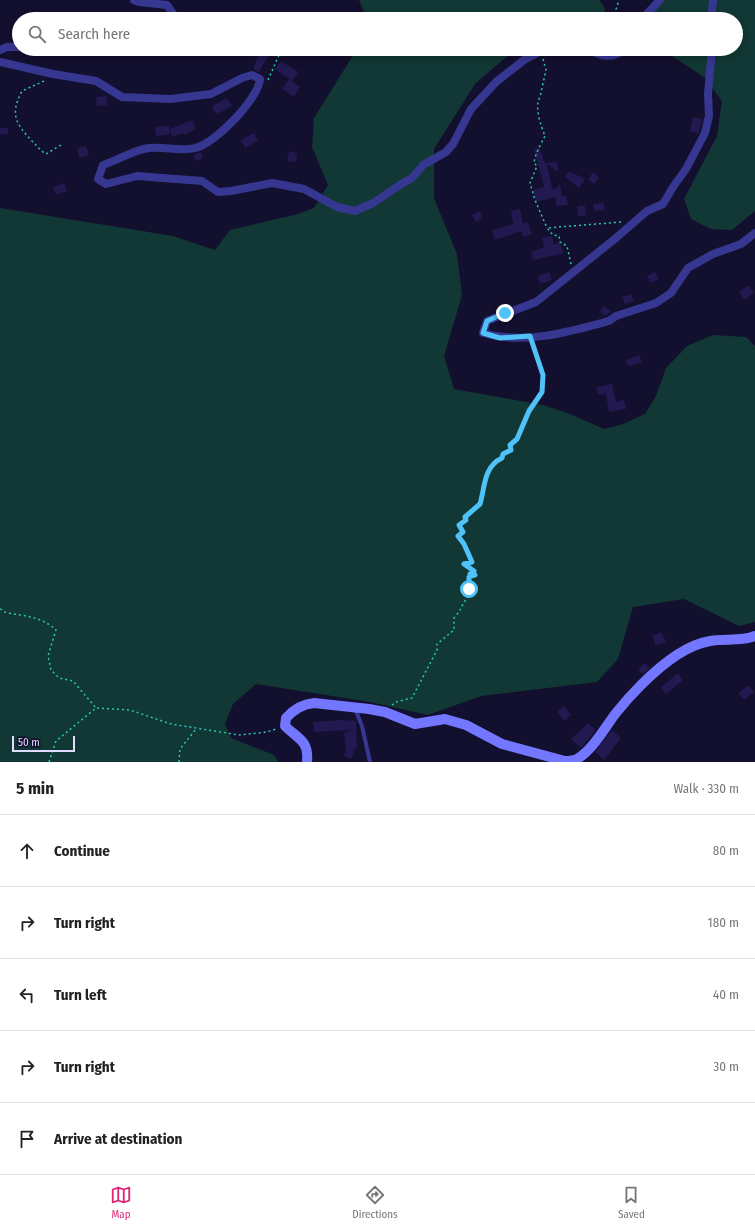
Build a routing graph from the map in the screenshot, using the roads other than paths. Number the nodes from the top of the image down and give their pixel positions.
1 (134, 0) edge
2 (660, 0) edge
3 (713, 0) edge
4 (172, 12) edge
5 (649, 12) edge
6 (712, 12) edge
7 (12, 46) edge
8 (0, 50) edge
9 (532, 56) edge
10 (711, 56) edge
11 (0, 62) edge
12 (755, 233) edge
13 (755, 636) edge
14 (354, 707) junction
15 (307, 762) edge
16 (370, 762) edge

1 - 4 street
2 - 5 street
3 - 6 street
7 - 8 street
9 - 11 street
10 - 12 street
13 - 14 main road
14 - 15 main road
14 - 16 lane

